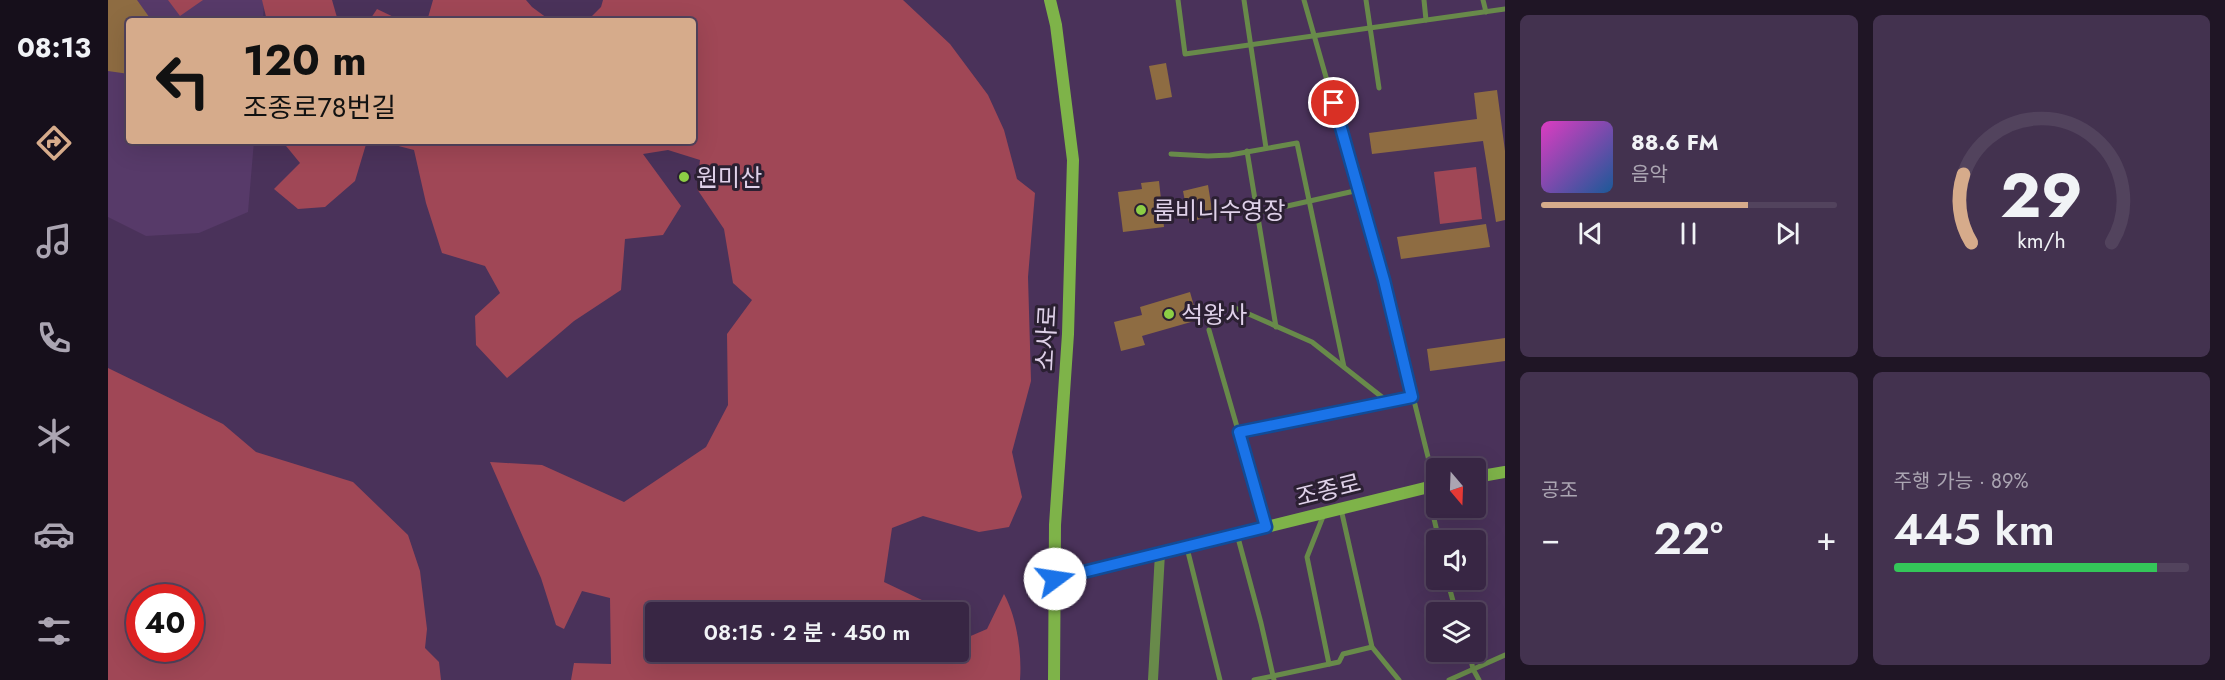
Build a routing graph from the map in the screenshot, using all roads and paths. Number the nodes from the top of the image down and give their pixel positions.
1 (1050, 0) edge
2 (1178, 0) edge
3 (1244, 0) edge
4 (1304, 0) edge
5 (1366, 0) edge
6 (1424, 0) edge
7 (1483, 0) edge
8 (1505, 9) edge
9 (1486, 12) junction
10 (1426, 20) junction
11 (1370, 28) junction
12 (1314, 38) junction
13 (1250, 46) junction
14 (1379, 88) dead end
15 (1266, 148) junction
16 (1247, 151) junction
17 (1171, 154) dead end
18 (1359, 190) junction
19 (1309, 201) junction
20 (1256, 213) junction
21 (1235, 308) dead end
22 (1276, 327) junction
23 (1209, 330) dead end
24 (1344, 367) junction
25 (1412, 397) junction
26 (1387, 401) junction
27 (1239, 432) junction
28 (1426, 458) edge
29 (1505, 472) edge
30 (1486, 475) edge
31 (1426, 488) edge
32 (1341, 509) junction
33 (1325, 513) junction
34 (1266, 527) junction
35 (1237, 534) junction
36 (1186, 547) junction
37 (1160, 553) junction
38 (1055, 579) junction
39 (1372, 647) junction
40 (1505, 655) edge
41 (1471, 662) edge
42 (1329, 664) junction
43 (1473, 669) junction
44 (1273, 678) edge
45 (1054, 680) edge
46 (1153, 680) edge
47 (1220, 680) edge
48 (1254, 680) edge
49 (1399, 680) edge
50 (1449, 680) edge
51 (1479, 680) edge

1 - 38 street, 소사로
2 - 13 lane
3 - 13 lane
4 - 12 lane
5 - 11 lane
6 - 10 lane
7 - 9 lane
8 - 9 lane
9 - 10 lane
10 - 11 lane
11 - 12 lane
11 - 14 lane
12 - 13 lane
12 - 18 lane
13 - 15 lane
15 - 16 lane
15 - 19 lane
16 - 17 lane
16 - 20 lane
18 - 19 lane
18 - 25 lane
19 - 20 lane
19 - 24 lane
20 - 22 lane
21 - 22 lane
22 - 24 lane
23 - 27 lane
24 - 26 lane
25 - 26 lane
25 - 28 lane
26 - 27 lane
27 - 34 lane
29 - 30 street
31 - 32 street, 조종로
32 - 33 street, 조종로
32 - 39 lane
33 - 34 street, 조종로
33 - 42 lane
34 - 35 street, 조종로
35 - 36 street, 조종로
35 - 44 lane
36 - 37 street, 조종로
36 - 47 lane
37 - 38 street, 조종로
37 - 46 street
38 - 45 street, 소사로
39 - 42 lane
39 - 49 lane
40 - 43 lane
41 - 43 lane
42 - 44 lane
43 - 50 lane
43 - 51 lane
44 - 48 lane

